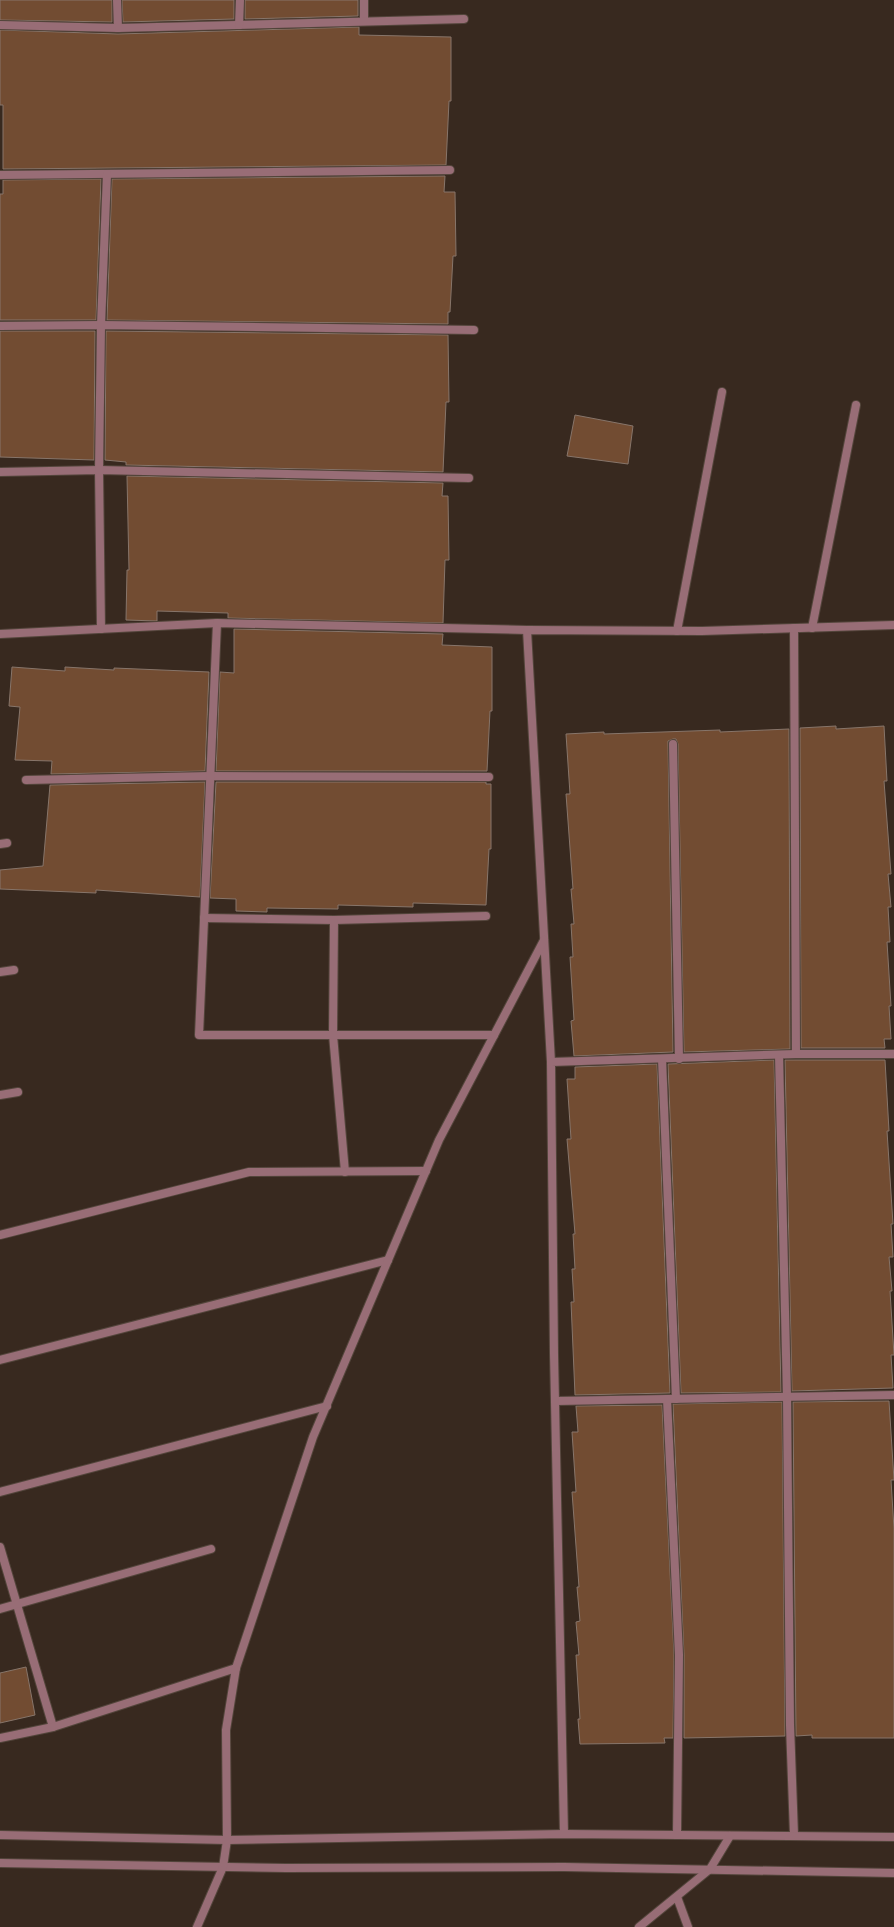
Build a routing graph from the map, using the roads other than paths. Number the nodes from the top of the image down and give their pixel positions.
1 (117, 0) edge
2 (240, 0) edge
3 (364, 0) edge
4 (464, 19) dead end
5 (364, 20) junction
6 (0, 25) edge
7 (239, 25) junction
8 (118, 28) junction
9 (450, 170) dead end
10 (107, 174) junction
11 (0, 175) edge
12 (101, 325) junction
13 (0, 326) edge
14 (474, 330) dead end
15 (722, 392) dead end
16 (856, 405) dead end
17 (99, 470) junction
18 (0, 472) edge
19 (468, 478) dead end
20 (217, 623) junction
21 (894, 625) edge
22 (794, 628) junction
23 (812, 628) junction
24 (101, 629) junction
25 (527, 630) junction
26 (677, 631) junction
27 (0, 634) edge
28 (673, 744) dead end
29 (210, 776) junction
30 (489, 777) dead end
31 (26, 780) dead end
32 (486, 916) dead end
33 (204, 918) junction
34 (334, 920) junction
35 (544, 940) junction
36 (14, 970) dead end
37 (0, 972) edge
38 (332, 1035) junction
39 (494, 1035) junction
40 (796, 1054) junction
41 (894, 1054) edge
42 (779, 1055) junction
43 (679, 1058) junction
44 (662, 1059) junction
45 (551, 1062) junction
46 (18, 1092) dead end
47 (0, 1095) edge
48 (426, 1171) junction
49 (345, 1172) junction
50 (0, 1236) edge
51 (388, 1260) junction
52 (0, 1360) edge
53 (894, 1395) edge
54 (786, 1397) junction
55 (671, 1399) junction
56 (556, 1401) junction
57 (327, 1406) junction
58 (0, 1492) edge
59 (0, 1547) edge
60 (211, 1549) dead end
61 (18, 1605) junction
62 (0, 1609) edge
63 (236, 1668) junction
64 (53, 1727) junction
65 (0, 1738) edge
66 (564, 1834) junction
67 (677, 1834) junction
68 (0, 1835) edge
69 (794, 1835) junction
70 (730, 1836) junction
71 (894, 1837) edge
72 (227, 1840) junction
73 (0, 1864) edge
74 (223, 1867) junction
75 (710, 1869) junction
76 (894, 1873) edge
77 (677, 1897) junction
78 (196, 1927) edge
79 (639, 1927) edge
80 (688, 1927) edge

1 - 8 street
2 - 7 street
3 - 5 street
4 - 5 street
5 - 7 street
6 - 8 street
7 - 8 street
9 - 10 street
10 - 11 street
10 - 12 street
12 - 13 street
12 - 14 street
12 - 17 street
15 - 26 street
16 - 23 street
17 - 18 street
17 - 19 street
17 - 24 street
20 - 24 street
20 - 25 street
20 - 29 street
21 - 23 street
22 - 23 street
22 - 26 street
22 - 40 street
24 - 27 street
25 - 26 street
25 - 35 street
28 - 43 street
29 - 30 street
29 - 31 street
29 - 33 street
32 - 34 street
33 - 34 street
33 - 38 street
34 - 38 street
35 - 39 street
35 - 45 street
36 - 37 street
38 - 39 street
38 - 49 street
39 - 48 street
40 - 41 street
40 - 42 street
42 - 43 street
42 - 54 street
43 - 44 street
44 - 45 street
44 - 55 street
45 - 56 street
46 - 47 street
48 - 49 street
48 - 51 street
49 - 50 street
51 - 52 street
51 - 57 street
53 - 54 street
54 - 55 street
54 - 69 street
55 - 56 street
55 - 67 street
56 - 66 street
57 - 58 street
57 - 63 street
59 - 61 street
60 - 61 street
61 - 62 street
61 - 64 street
63 - 64 street
63 - 72 street
64 - 65 street
66 - 67 street
66 - 72 street
67 - 70 street
68 - 72 street
69 - 70 street
69 - 71 street
70 - 75 street
72 - 74 street
73 - 74 street
74 - 75 street
74 - 78 street
75 - 76 street
75 - 77 street
77 - 79 street
77 - 80 street

